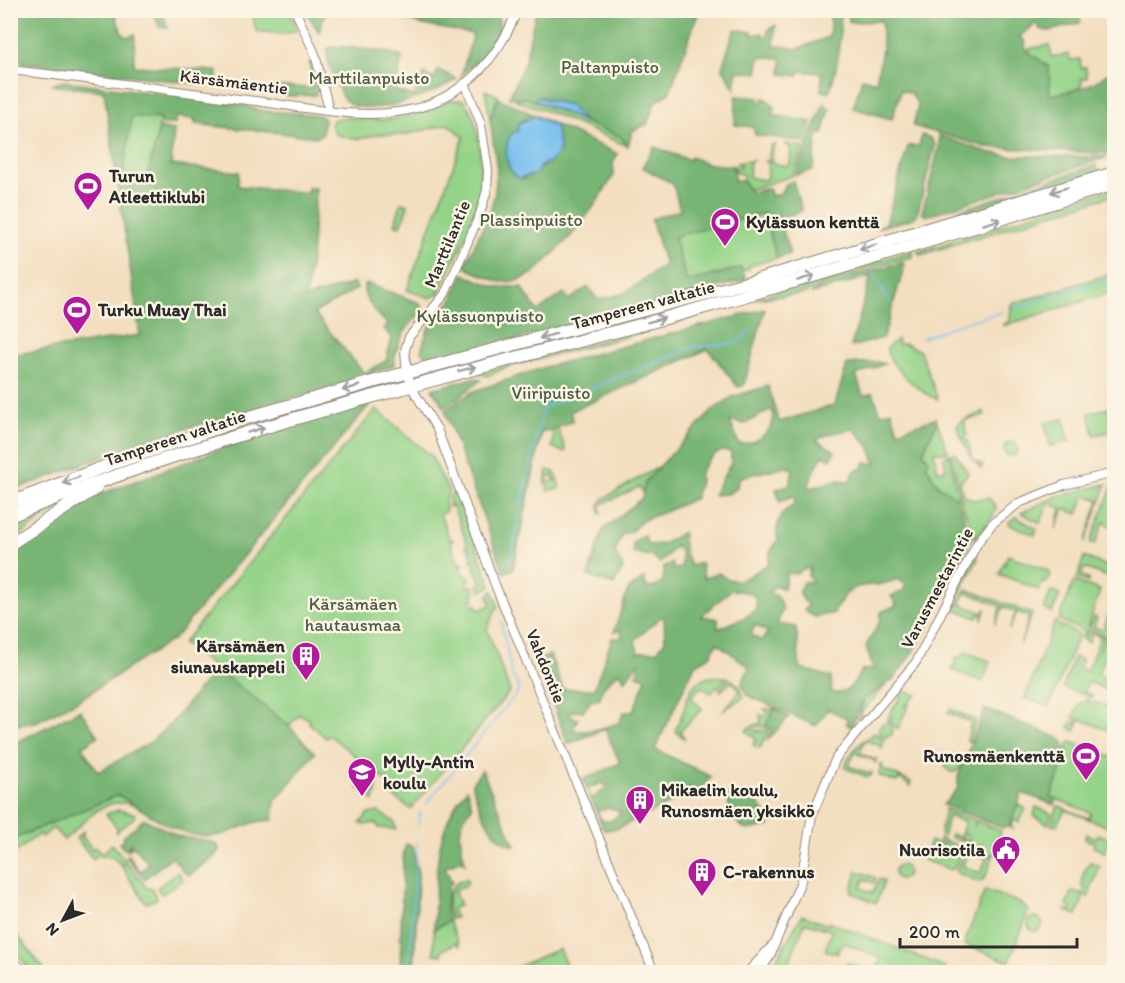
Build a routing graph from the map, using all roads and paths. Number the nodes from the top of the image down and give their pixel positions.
1 (295, 10) edge
2 (517, 10) edge
3 (10, 70) edge
4 (465, 83) junction
5 (329, 111) junction
6 (1114, 173) edge
7 (1114, 184) edge
8 (409, 378) junction
9 (1114, 473) edge
10 (120, 474) junction
11 (10, 503) edge
12 (10, 516) edge
13 (10, 544) edge
14 (773, 946) junction
15 (10, 959) edge
16 (21, 972) edge
17 (654, 972) edge
18 (748, 972) edge
19 (759, 972) edge

1 - 5 street
2 - 4 street, Kärsämäentie
3 - 5 street, Kärsämäentie
4 - 5 street, Kärsämäentie
4 - 8 street, Marttilantie
6 -> 8 highway, Tampereen valtatie
8 -> 7 highway, Tampereen valtatie
10 -> 8 highway, Tampereen valtatie
8 -> 11 highway, Tampereen valtatie
8 - 17 street, Vahdontie
9 - 14 street, Varusmestarintie
10 - 12 highway, Tampereen valtatie
10 - 13 highway
14 - 18 street, Varusmestarintie
14 - 19 street, Varusmestarintie
15 - 16 highway

